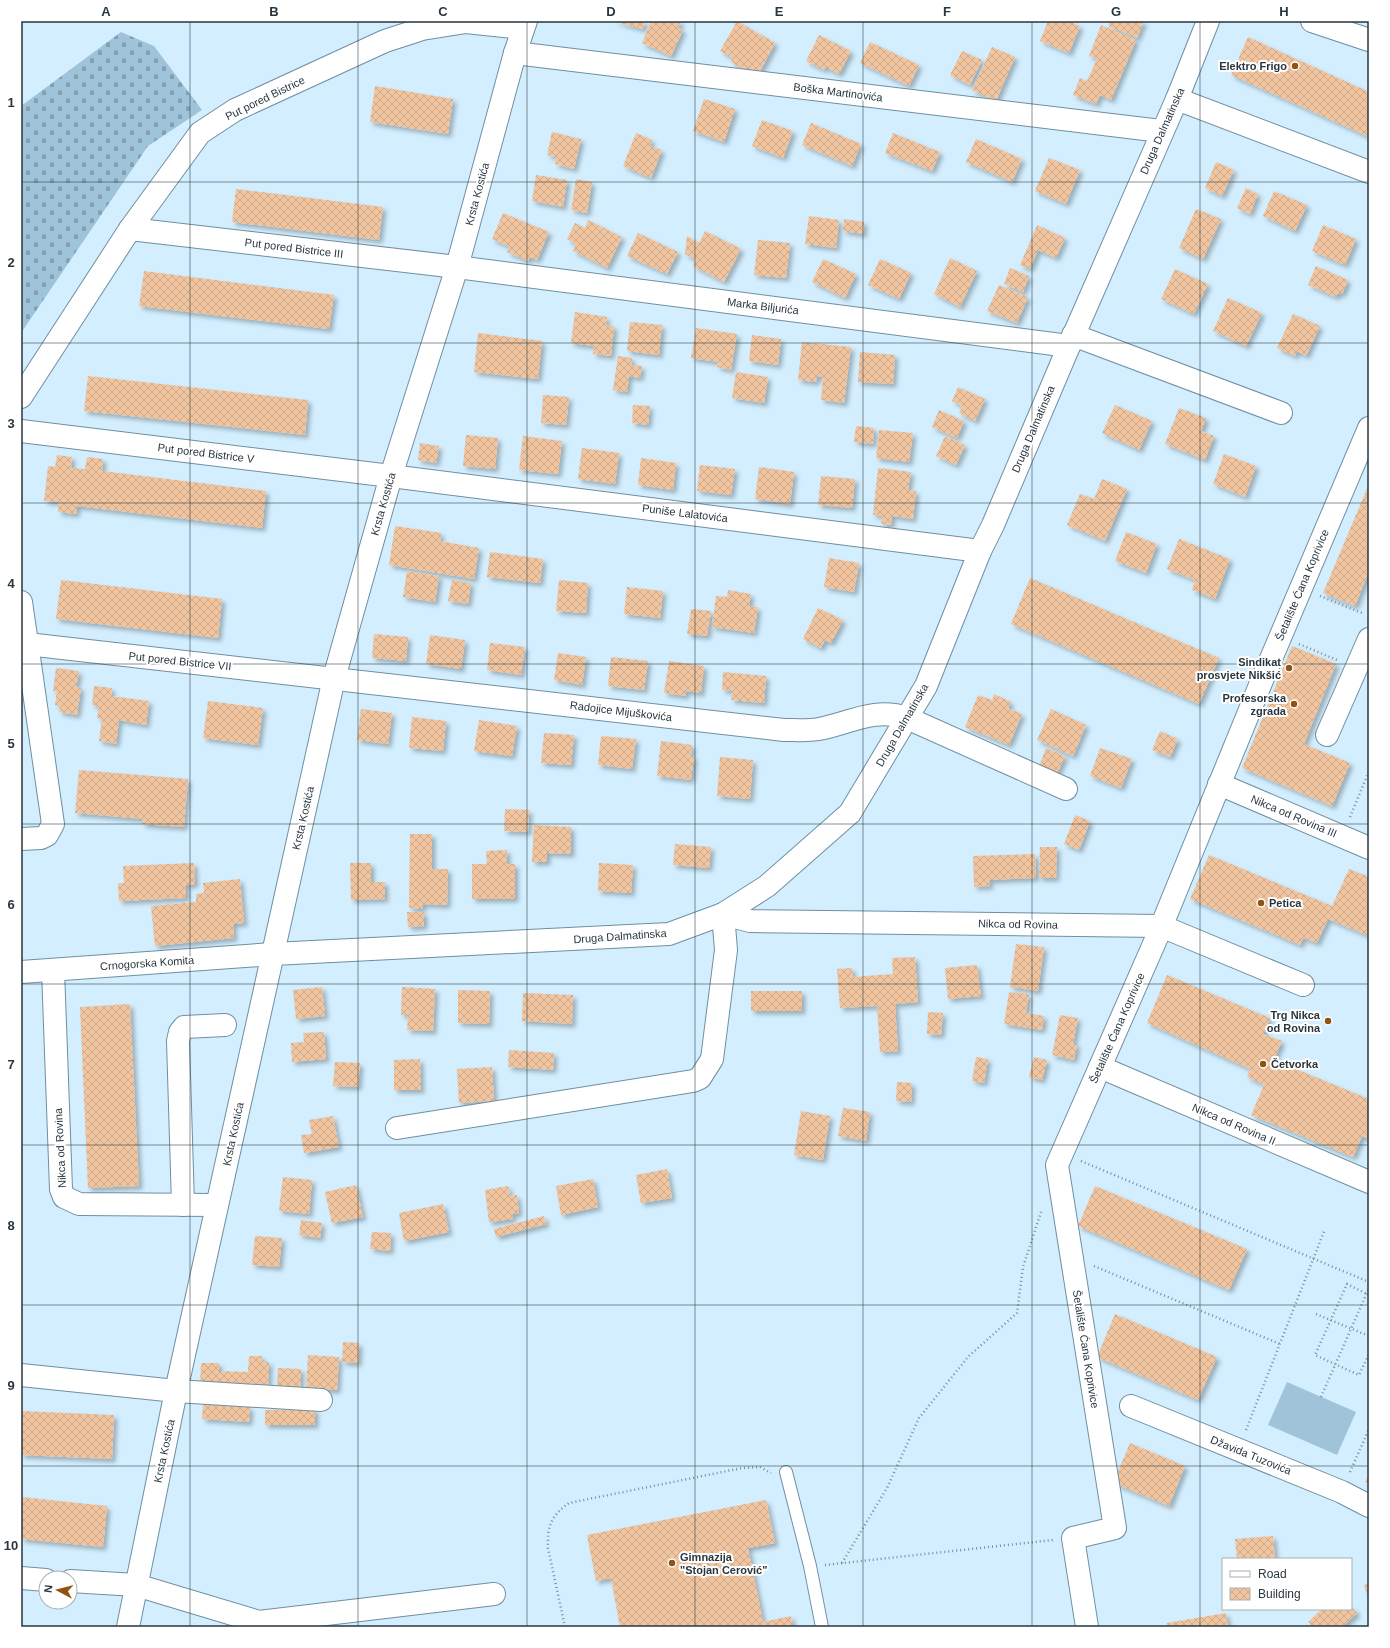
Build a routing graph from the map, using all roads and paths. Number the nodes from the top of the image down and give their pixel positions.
1 (1208, 21) edge
2 (1312, 21) edge
3 (525, 24) edge
4 (1369, 40) edge
5 (514, 53) junction
6 (1176, 99) junction
7 (1161, 131) junction
8 (1369, 172) edge
9 (130, 229) junction
10 (457, 267) junction
11 (1071, 340) junction
12 (21, 398) edge
13 (1281, 413) dead end
14 (1369, 428) edge
15 (21, 432) edge
16 (391, 476) junction
17 (980, 551) junction
18 (1301, 588) junction
19 (21, 602) edge
20 (1362, 613) dead end
21 (1281, 636) junction
22 (1369, 639) edge
23 (27, 644) junction
24 (1341, 662) dead end
25 (334, 678) junction
26 (907, 718) junction
27 (1327, 735) dead end
28 (1369, 771) edge
29 (1219, 784) junction
30 (1066, 788) dead end
31 (1342, 836) junction
32 (21, 839) edge
33 (1369, 848) edge
34 (723, 914) junction
35 (1161, 926) junction
36 (272, 954) junction
37 (53, 970) junction
38 (21, 972) edge
39 (1303, 986) dead end
40 (225, 1025) dead end
41 (1100, 1066) junction
42 (397, 1128) dead end
43 (1062, 1154) junction
44 (1369, 1182) edge
45 (183, 1205) junction
46 (217, 1205) junction
47 (1042, 1208) dead end
48 (1325, 1229) dead end
49 (1071, 1257) junction
50 (1314, 1259) junction
51 (1369, 1282) edge
52 (1369, 1288) edge
53 (1368, 1294) edge
54 (1316, 1314) dead end
55 (1331, 1320) junction
56 (1351, 1329) junction
57 (1369, 1336) edge
58 (1280, 1344) junction
59 (1369, 1354) edge
60 (1336, 1364) junction
61 (21, 1375) edge
62 (176, 1391) junction
63 (1321, 1397) dead end
64 (321, 1400) dead end
65 (1131, 1406) dead end
66 (1369, 1428) edge
67 (1238, 1450) junction
68 (786, 1472) dead end
69 (773, 1474) dead end
70 (1342, 1492) junction
71 (1369, 1506) edge
72 (1073, 1538) junction
73 (842, 1563) junction
74 (810, 1566) junction
75 (21, 1578) edge
76 (38, 1579) edge
77 (78, 1581) edge
78 (136, 1585) junction
79 (494, 1594) dead end
80 (259, 1622) junction
81 (128, 1627) edge
82 (230, 1627) edge
83 (565, 1627) edge
84 (822, 1627) edge
85 (1088, 1627) edge

1 - 6 street, Druga Dalmatinska
2 - 4 street
3 - 5 street, Krsta Kostića
3 - 9 street, Put pored Bistrice
5 - 7 street, Boška Martinovića
5 - 10 street, Krsta Kostića
6 - 7 street, Druga Dalmatinska
6 - 8 street
7 - 11 street, Druga Dalmatinska
9 - 10 street, Put pored Bistrice III
9 - 12 street, Put pored Bistrice
10 - 11 street, Marka Biljurića
10 - 16 street, Krsta Kostića
11 - 13 street, Marka Biljurića
11 - 17 street, Druga Dalmatinska
14 - 18 street, Šetalište Ćana Koprivice
15 - 16 street, Put pored Bistrice V
16 - 17 street, Puniše Lalatovića
16 - 25 street, Krsta Kostića
17 - 26 street, Druga Dalmatinska
18 - 20 path
18 - 21 street, Šetalište Ćana Koprivice
19 - 23 street
21 - 24 path
21 - 29 street, Šetalište Ćana Koprivice
22 - 27 street
23 - 25 street, Put pored Bistrice VII
23 - 32 street
25 - 26 street, Radojice Mijuškovića
25 - 36 street, Krsta Kostića
26 - 30 street, Radojice Mijuškovića
26 - 34 street, Druga Dalmatinska
28 - 31 path
29 - 31 street, Nikca od Rovina III
29 - 35 street, Šetalište Ćana Koprivice
31 - 33 street, Nikca od Rovina III
34 - 35 street, Nikca od Rovina
34 - 36 street, Druga Dalmatinska
34 - 42 street
35 - 39 street, Nikca od Rovina
35 - 41 street, Šetalište Ćana Koprivice
36 - 37 street, Crnogorska Komita
36 - 46 street, Krsta Kostića
37 - 38 street, Crnogorska Komita
37 - 45 street, Nikca od Rovina
40 - 45 street
41 - 43 street, Šetalište Ćana Koprivice
41 - 44 street, Nikca od Rovina II
43 - 49 street, Šetalište Ćana Koprivice
43 - 50 path
45 - 46 street, Nikca od Rovina
46 - 62 street, Krsta Kostića
47 - 73 path
48 - 50 path
49 - 58 path
49 - 72 street, Šetalište Ćana Koprivice
50 - 51 path
50 - 58 path
52 - 53 path
53 - 55 path
53 - 56 path
54 - 55 path
55 - 56 path
55 - 60 path
56 - 57 path
56 - 60 path
58 - 67 path
59 - 60 path
60 - 63 path
61 - 62 street
62 - 64 street
62 - 78 street, Krsta Kostića
65 - 67 street, Džavida Tuzovića
66 - 70 path
67 - 70 street, Džavida Tuzovića
68 - 74 lane
69 - 83 path
70 - 71 street, Džavida Tuzovića
72 - 73 path
72 - 85 street
73 - 74 path
74 - 84 lane
75 - 76 street
77 - 78 street
78 - 80 street
78 - 81 street, Krsta Kostića
79 - 80 street
80 - 82 street

